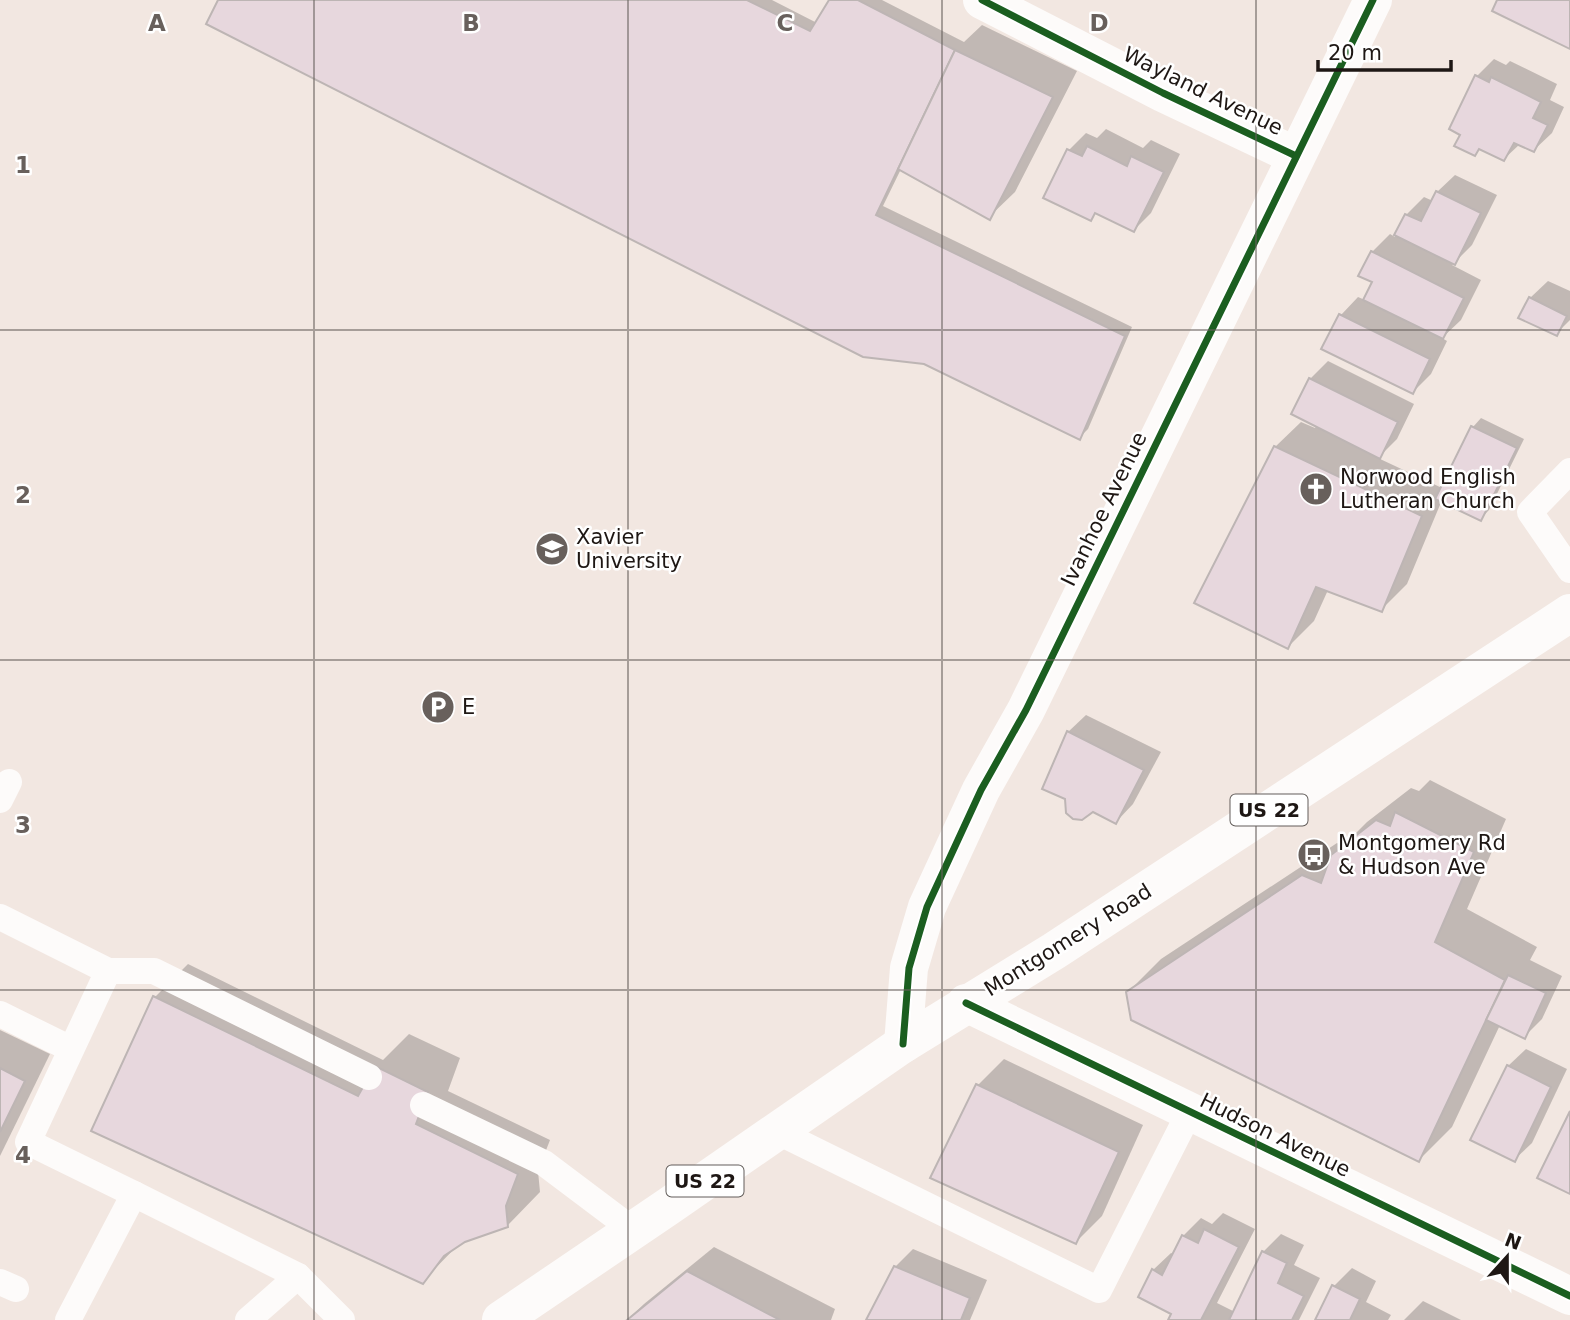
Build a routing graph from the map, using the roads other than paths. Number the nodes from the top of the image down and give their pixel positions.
1 (982, 0) edge
2 (1373, 0) edge
3 (1296, 156) junction
4 (1570, 471) edge
5 (1570, 570) edge
6 (1570, 613) edge
7 (0, 917) edge
8 (108, 971) junction
9 (966, 1003) junction
10 (0, 1014) edge
11 (903, 1044) junction
12 (71, 1049) junction
13 (369, 1077) dead end
14 (423, 1105) dead end
15 (1189, 1113) junction
16 (776, 1131) junction
17 (134, 1194) junction
18 (633, 1230) junction
19 (298, 1276) junction
20 (1570, 1296) edge
21 (68, 1320) edge
22 (248, 1320) edge
23 (342, 1320) edge
24 (500, 1320) edge

1 - 3 street, Wayland Avenue
2 - 3 street, Ivanhoe Avenue
3 - 11 street, Ivanhoe Avenue
4 - 5 lane
6 - 9 street, Montgomery Road / US 22
7 - 8 lane
8 - 12 lane
8 - 13 lane
9 - 11 street, Montgomery Road / US 22
9 - 15 street, Hudson Avenue
10 - 12 lane
11 - 16 street, Montgomery Road / US 22
12 - 17 lane
14 - 18 lane
15 - 16 lane
15 - 20 street, Hudson Avenue
16 - 18 street, Montgomery Road / US 22
17 - 19 lane
17 - 21 lane
18 - 24 street, Montgomery Road / US 22
19 - 22 lane
19 - 23 lane

